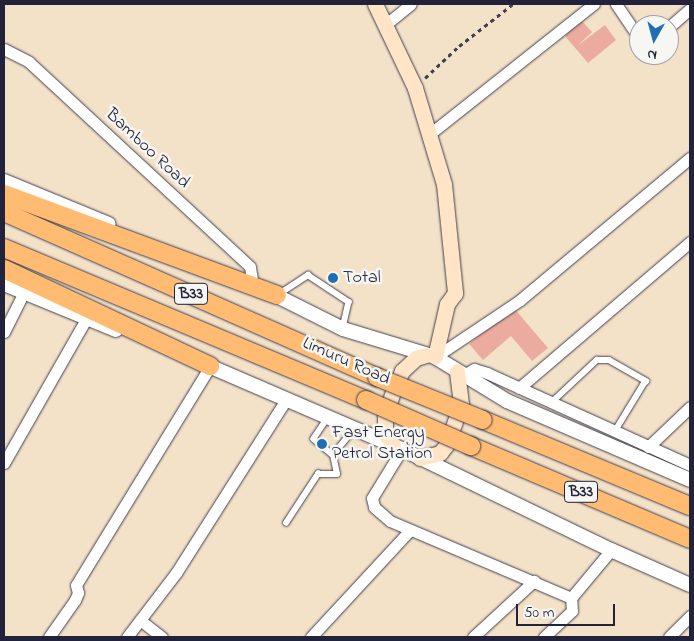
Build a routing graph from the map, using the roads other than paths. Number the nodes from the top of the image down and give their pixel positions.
1 (375, 4) edge
2 (410, 4) edge
3 (594, 4) edge
4 (616, 4) edge
5 (690, 8) edge
6 (679, 18) edge
7 (629, 23) edge
8 (385, 25) junction
9 (4, 49) edge
10 (431, 133) junction
11 (690, 158) edge
12 (4, 180) edge
13 (4, 194) edge
14 (4, 212) edge
15 (690, 242) edge
16 (4, 248) edge
17 (4, 269) edge
18 (4, 284) edge
19 (253, 285) junction
20 (24, 292) junction
21 (277, 295) junction
22 (86, 319) junction
23 (343, 329) junction
24 (4, 332) edge
25 (430, 356) junction
26 (210, 366) junction
27 (461, 373) junction
28 (519, 388) junction
29 (285, 401) junction
30 (551, 403) junction
31 (690, 407) edge
32 (328, 418) junction
33 (354, 429) junction
34 (614, 433) junction
35 (398, 447) junction
36 (648, 447) junction
37 (333, 455) junction
38 (420, 458) junction
39 (4, 463) edge
40 (690, 465) edge
41 (690, 480) edge
42 (690, 506) edge
43 (286, 523) dead end
44 (410, 530) junction
45 (690, 539) edge
46 (610, 550) junction
47 (534, 581) junction
48 (690, 585) edge
49 (570, 598) junction
50 (690, 616) edge
51 (140, 620) junction
52 (49, 637) edge
53 (127, 637) edge
54 (162, 637) edge
55 (311, 637) edge
56 (473, 637) edge
57 (544, 637) edge
58 (669, 637) edge

1 - 8 main road
2 - 8 street
3 - 10 street
4 - 7 street
5 - 6 street
8 - 10 main road
9 - 19 street, Bamboo Road
10 - 25 main road
11 - 25 street
12 - 19 street
13 - 21 highway
14 - 42 highway, Limuru Road / B33, bridge
15 - 28 street
16 - 45 highway, Limuru Road / B33, bridge
17 - 26 highway
18 - 20 street
19 - 21 street
20 - 22 street
20 - 24 street
21 - 23 street
21 - 23 lane
22 - 26 street
22 - 39 street
23 - 25 street
25 - 27 street
25 - 35 main road
26 - 29 street
26 - 52 street
27 - 28 street
27 - 38 main road
27 - 41 street
28 - 30 street
29 - 32 street
29 - 51 street
30 - 34 street
30 - 34 lane
31 - 36 street
32 - 33 street
32 - 37 lane
33 - 35 street
33 - 37 lane
34 - 36 street
35 - 38 street
35 - 44 street
36 - 40 street
37 - 43 lane
38 - 46 street
44 - 47 street
44 - 55 street
46 - 48 street
46 - 49 street
47 - 49 street
47 - 56 street
49 - 57 street
50 - 58 street
51 - 53 street
51 - 54 street

